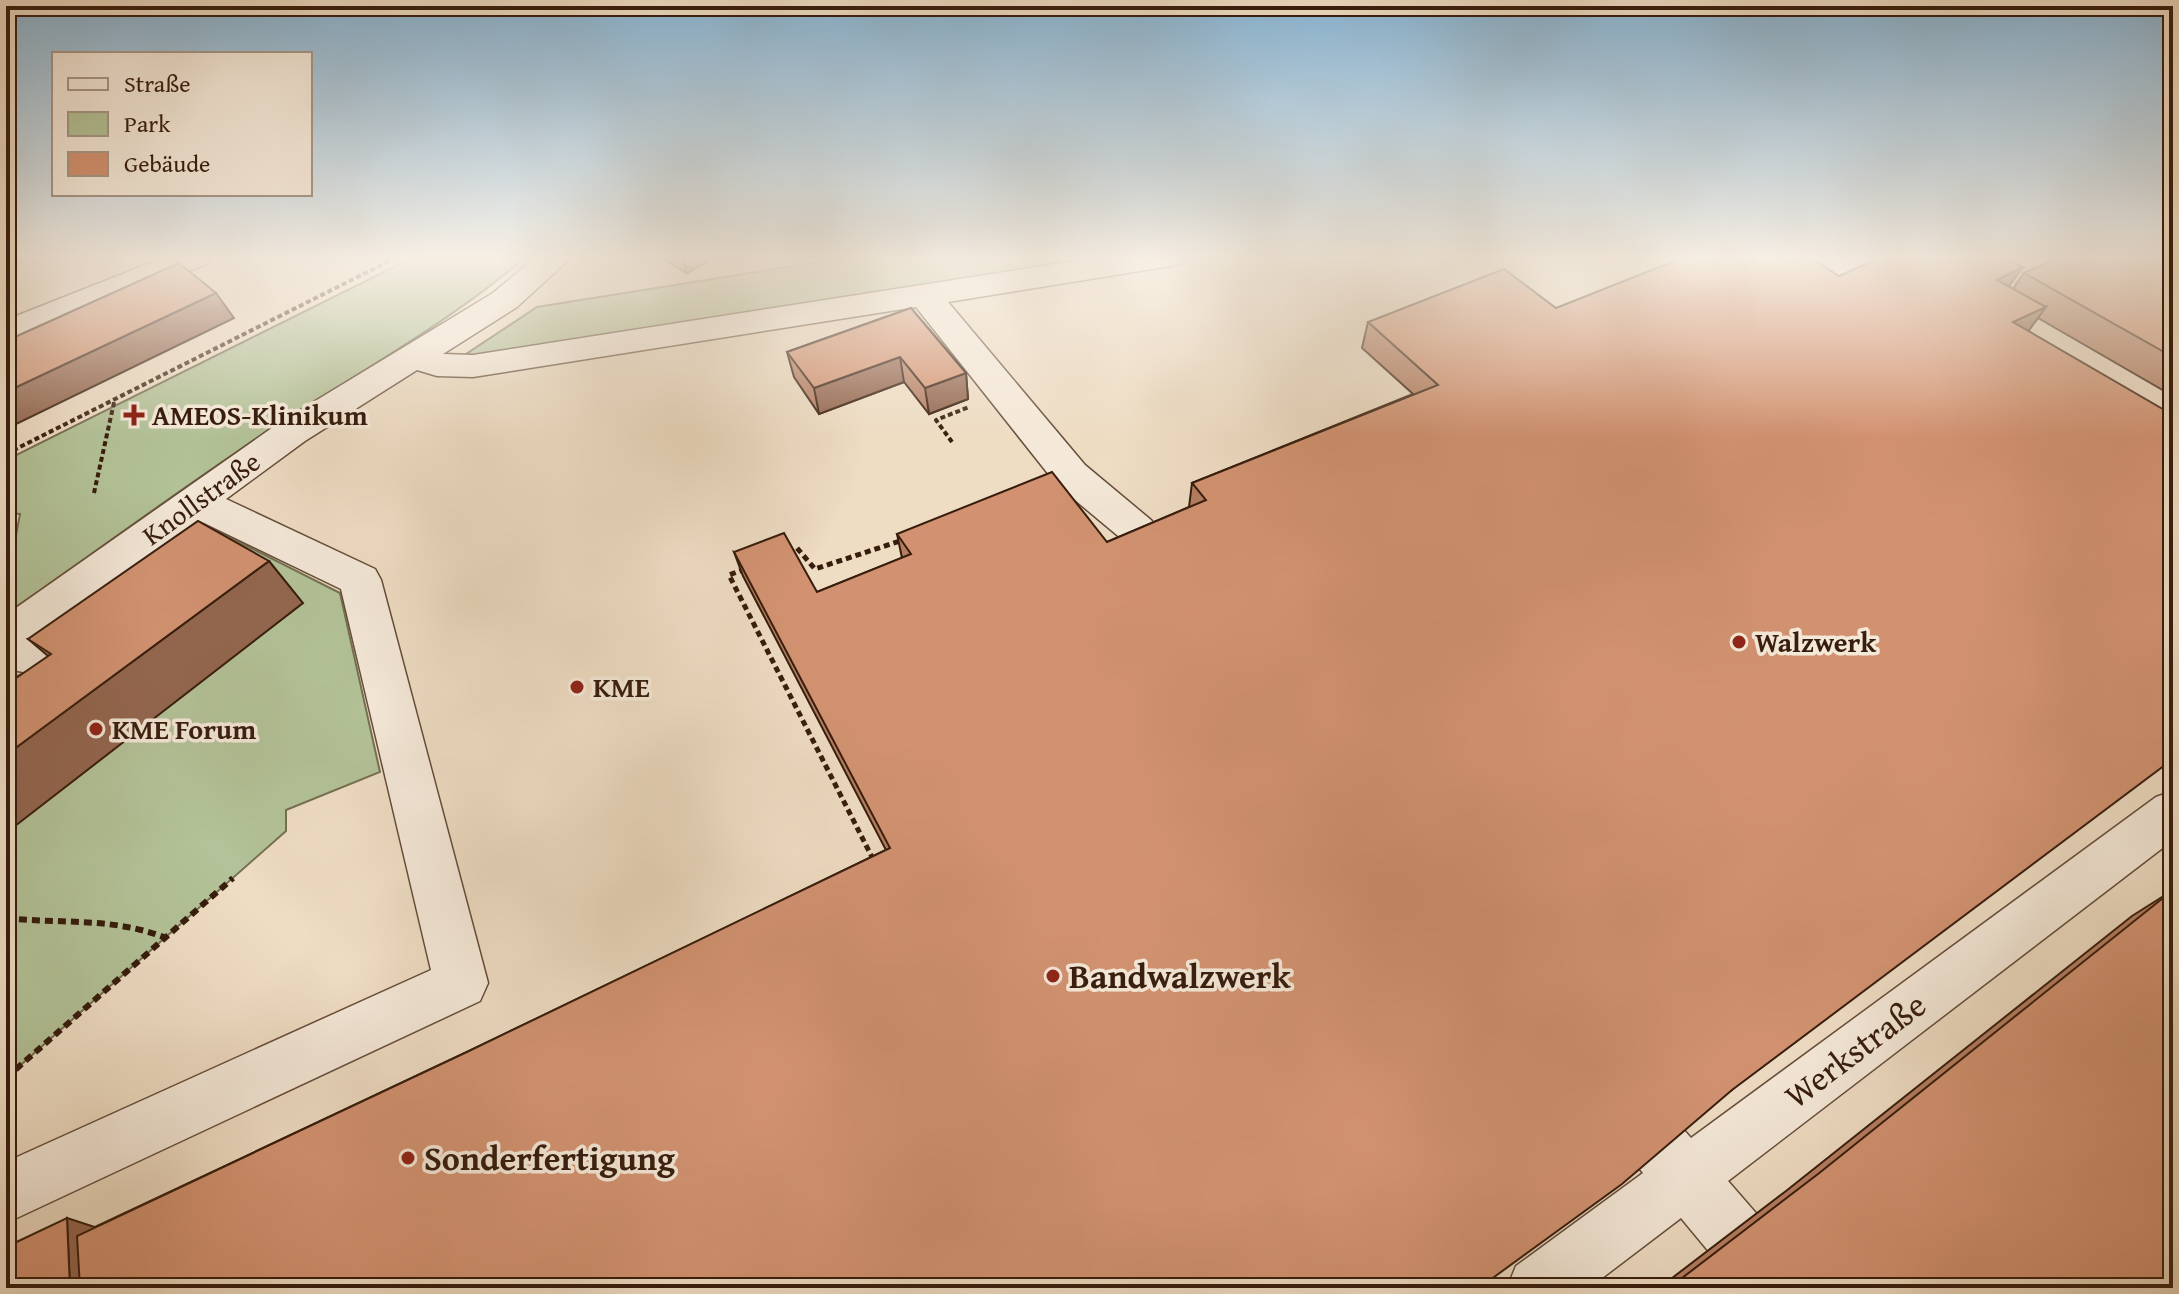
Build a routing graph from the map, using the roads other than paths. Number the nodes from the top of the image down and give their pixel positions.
1 (47, 316) edge
2 (107, 316) edge
3 (477, 316) edge
4 (793, 316) edge
5 (942, 316) edge
6 (6, 333) edge
7 (412, 355) junction
8 (6, 362) edge
9 (196, 502) junction
10 (128, 552) junction
11 (161, 581) edge
12 (1199, 604) edge
13 (135, 623) edge
14 (6, 638) edge
15 (6, 651) edge
16 (2173, 812) edge
17 (1592, 1067) edge
18 (1685, 1177) junction
19 (6, 1193) edge
20 (1538, 1288) edge
21 (1780, 1288) edge

1 - 6 street
2 - 8 street
3 - 7 street, Knollstraße
4 - 7 street
5 - 12 street
7 - 9 street, Knollstraße
9 - 10 street, Knollstraße
9 - 19 street
10 - 11 street
10 - 14 street, Knollstraße
13 - 15 street
16 - 18 street, Werkstraße
17 - 18 street
18 - 20 street, Werkstraße
18 - 21 street

